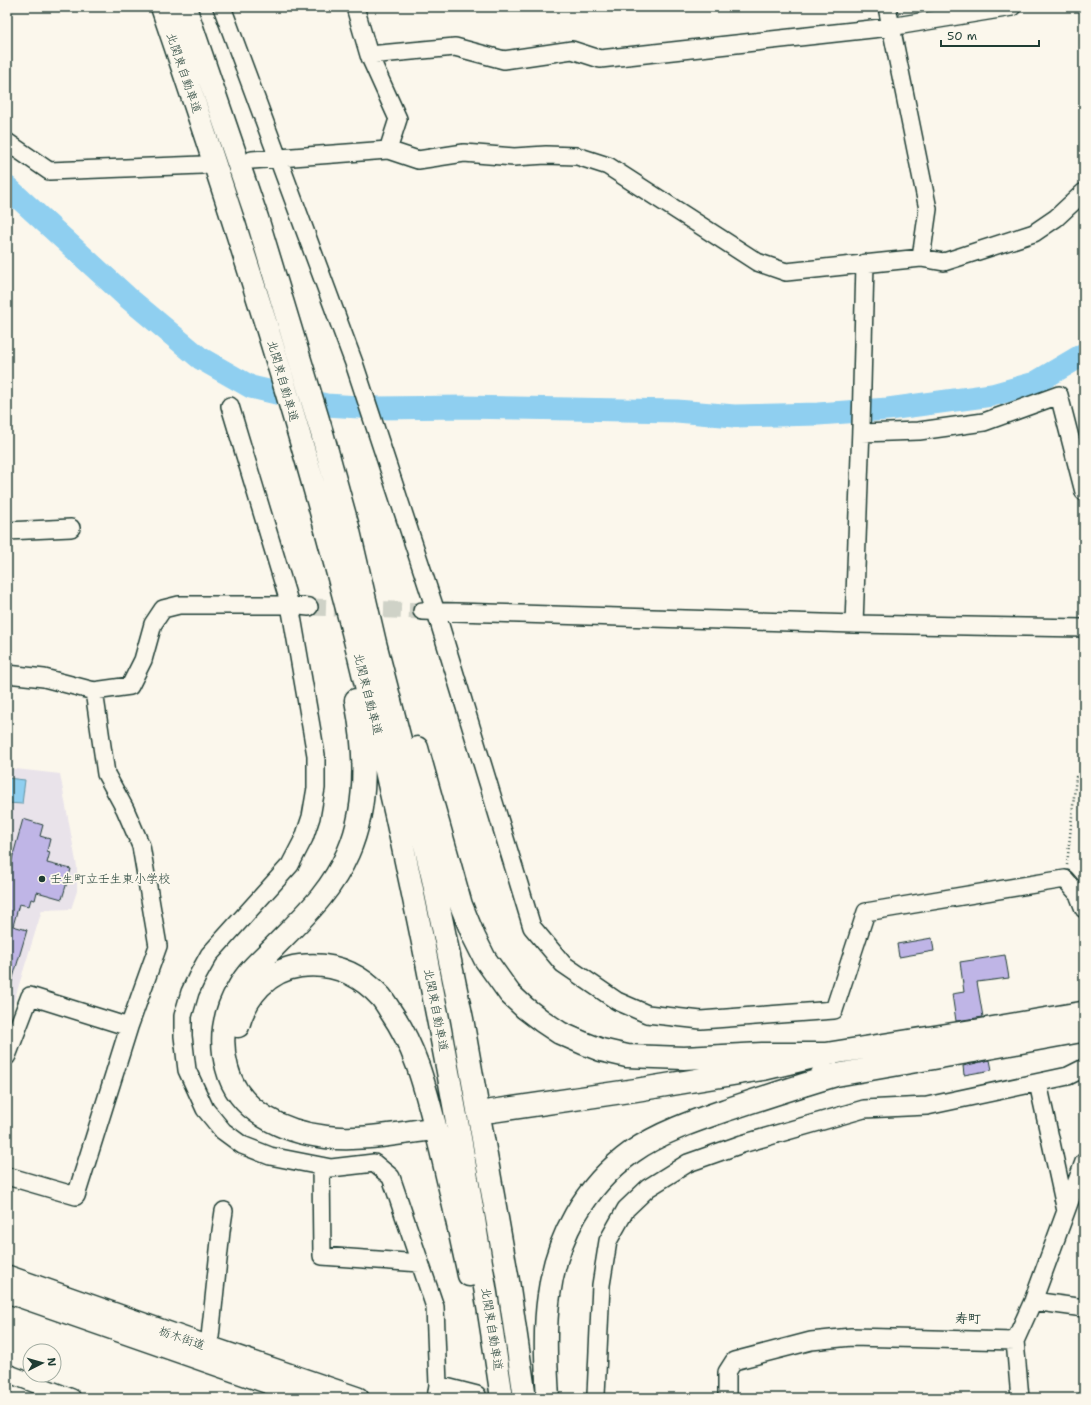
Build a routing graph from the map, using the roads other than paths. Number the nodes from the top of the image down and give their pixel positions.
1 (162, 7) edge
2 (185, 7) edge
3 (222, 7) edge
4 (355, 7) edge
5 (887, 7) edge
6 (1012, 7) edge
7 (890, 27) junction
8 (369, 55) junction
9 (7, 142) edge
10 (388, 150) junction
11 (279, 159) junction
12 (252, 160) dead end
13 (202, 165) dead end
14 (1084, 192) edge
15 (921, 258) junction
16 (865, 263) junction
17 (230, 406) dead end
18 (861, 427) junction
19 (298, 434) junction
20 (1084, 492) edge
21 (71, 528) dead end
22 (348, 528) junction
23 (7, 531) edge
24 (290, 605) junction
25 (308, 607) tunnel mouth
26 (429, 612) junction
27 (854, 624) junction
28 (1084, 628) edge
29 (7, 674) edge
30 (94, 691) junction
31 (1084, 909) edge
32 (1084, 1012) edge
33 (129, 1027) junction
34 (1084, 1031) edge
35 (973, 1041) junction
36 (826, 1054) junction
37 (7, 1056) edge
38 (1084, 1068) edge
39 (836, 1075) junction
40 (1038, 1083) junction
41 (1084, 1162) edge
42 (321, 1166) junction
43 (7, 1176) edge
44 (1074, 1204) edge
45 (224, 1211) dead end
46 (420, 1263) junction
47 (7, 1276) edge
48 (7, 1292) edge
49 (1033, 1301) junction
50 (1084, 1308) edge
51 (1015, 1341) junction
52 (209, 1347) junction
53 (7, 1373) edge
54 (437, 1392) edge
55 (485, 1396) edge
56 (72, 1398) edge
57 (312, 1398) edge
58 (358, 1398) edge
59 (502, 1398) edge
60 (525, 1398) edge
61 (548, 1398) edge
62 (594, 1398) edge
63 (728, 1398) edge
64 (1020, 1398) edge

1 - 19 highway, 北関東自動車道
2 - 22 highway, 北関東自動車道
3 - 11 street
4 - 8 street
5 - 7 street
6 - 7 street
7 - 8 street
7 - 15 street
8 - 10 street
9 - 13 street
10 - 11 street
10 - 16 street
11 - 12 street
11 - 26 street
14 - 15 street
15 - 16 street
16 - 18 street
17 - 24 street
18 - 20 street
18 - 27 street
19 - 55 highway
19 - 59 highway, 北関東自動車道
21 - 23 street
22 - 36 highway
22 - 60 highway, 北関東自動車道
24 - 25 street
24 - 30 street
24 - 42 street
26 - 27 street
26 - 31 street
27 - 28 street
29 - 30 street
30 - 33 street
32 - 35 main road
33 - 37 street
33 - 43 street
34 - 35 main road
35 - 36 highway
35 - 39 highway
36 - 39 highway
38 - 40 street
39 - 61 highway
40 - 44 street
40 - 62 street
41 - 44 street
42 - 46 street
42 - 46 street
44 - 49 street
45 - 52 street
46 - 54 street
47 - 52 main road, 栃木街道
48 - 57 main road, 栃木街道
49 - 50 street
49 - 51 street
51 - 63 street
51 - 64 street
52 - 58 main road, 栃木街道
53 - 56 street
54 - 55 street

